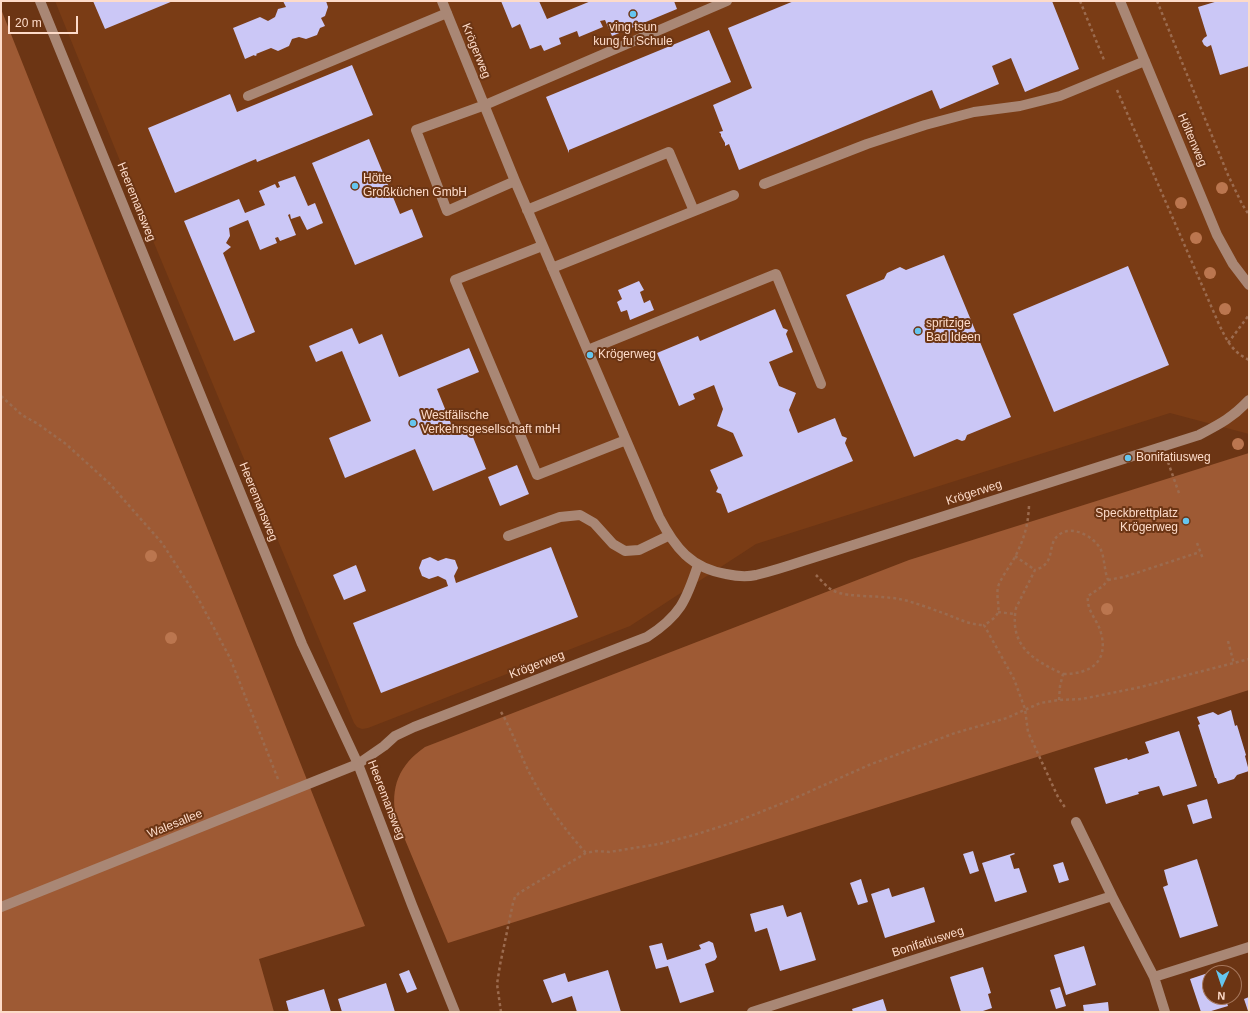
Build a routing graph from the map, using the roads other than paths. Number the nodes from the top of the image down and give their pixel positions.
1 (40, 1) edge
2 (442, 1) edge
3 (727, 1) edge
4 (1120, 1) edge
5 (447, 13) junction
6 (1145, 61) junction
7 (248, 96) dead end
8 (485, 105) junction
9 (515, 181) junction
10 (764, 184) dead end
11 (734, 196) dead end
12 (527, 210) junction
13 (694, 211) junction
14 (542, 246) junction
15 (552, 268) junction
16 (1249, 285) edge
17 (588, 350) junction
18 (821, 384) dead end
19 (1249, 400) edge
20 (626, 440) junction
21 (508, 536) dead end
22 (668, 536) junction
23 (698, 565) junction
24 (358, 764) junction
25 (1076, 822) road end
26 (1112, 896) junction
27 (1, 907) edge
28 (1249, 946) edge
29 (1154, 977) junction
30 (455, 1012) edge
31 (752, 1012) edge
32 (1165, 1012) edge

1 - 24 street, Heeremansweg
2 - 5 street, Krögerweg
3 - 8 street
4 - 6 street, Höltenweg
5 - 7 street
5 - 8 street, Krögerweg
6 - 10 street
6 - 16 street, Höltenweg
8 - 9 street, Krögerweg
8 - 9 street
9 - 12 street, Krögerweg
11 - 13 street
12 - 13 street
12 - 14 street, Krögerweg
13 - 15 street
14 - 15 street, Krögerweg
14 - 20 street
15 - 17 street, Krögerweg
17 - 18 street
17 - 20 street, Krögerweg
19 - 23 street, Krögerweg
20 - 22 street, Krögerweg
21 - 22 street
22 - 23 street, Krögerweg
23 - 24 street, Krögerweg
24 - 27 street, Walesallee
24 - 30 street, Heeremansweg
25 - 26 street
26 - 29 street
26 - 31 street, Bonifatiusweg
28 - 29 street
29 - 32 street

